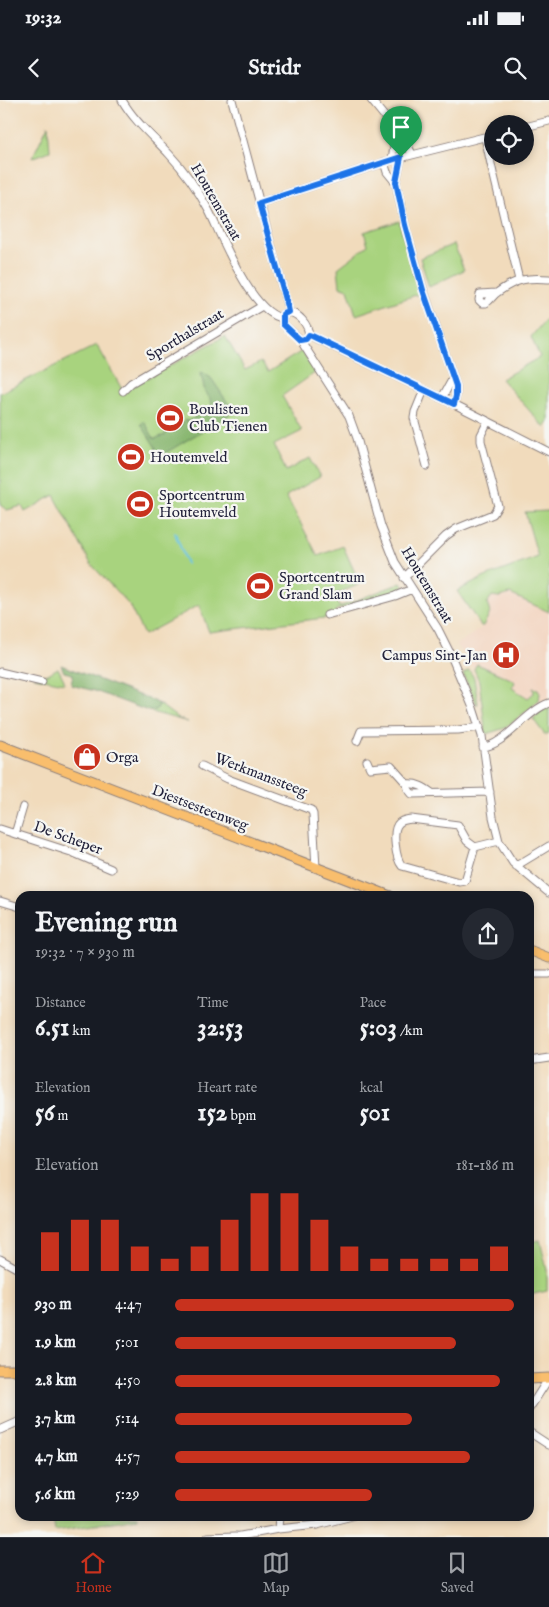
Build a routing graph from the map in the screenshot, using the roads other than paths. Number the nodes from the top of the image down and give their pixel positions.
1 (122, 100) edge
2 (232, 100) edge
3 (371, 100) edge
4 (549, 121) edge
5 (534, 125) edge
6 (394, 128) junction
7 (484, 137) edge
8 (412, 154) junction
9 (401, 157) junction
10 (392, 160) junction
11 (384, 162) junction
12 (493, 165) edge
13 (396, 182) junction
14 (259, 203) junction
15 (549, 279) edge
16 (519, 280) junction
17 (496, 293) dead end
18 (262, 306) junction
19 (289, 312) junction
20 (282, 318) junction
21 (306, 337) junction
22 (452, 380) junction
23 (424, 390) junction
24 (123, 391) dead end
25 (442, 398) junction
26 (454, 404) junction
27 (488, 421) junction
28 (549, 452) edge
29 (427, 466) dead end
30 (404, 578) junction
31 (412, 589) junction
32 (326, 614) dead end
33 (0, 672) edge
34 (42, 682) dead end
35 (549, 703) edge
36 (480, 727) junction
37 (357, 741) dead end
38 (0, 745) edge
39 (483, 747) junction
40 (367, 761) dead end
41 (202, 766) dead end
42 (490, 792) junction
43 (24, 807) dead end
44 (0, 829) edge
45 (15, 834) junction
46 (499, 841) junction
47 (549, 846) edge
48 (475, 847) junction
49 (516, 866) junction
50 (316, 868) junction
51 (111, 869) dead end
52 (377, 891) edge
53 (549, 893) edge
54 (0, 901) edge
55 (15, 905) edge
56 (534, 952) edge
57 (549, 958) edge
58 (534, 974) edge
59 (549, 974) edge
60 (549, 1058) edge
61 (534, 1060) edge
62 (0, 1260) edge
63 (15, 1268) edge
64 (0, 1370) edge
65 (15, 1370) edge
66 (534, 1378) edge
67 (549, 1378) edge
68 (534, 1401) edge
69 (15, 1423) edge
70 (0, 1430) edge
71 (534, 1435) edge
72 (549, 1445) edge
73 (279, 1521) edge
74 (330, 1521) edge
75 (278, 1529) junction
76 (267, 1534) edge
77 (208, 1537) edge
78 (235, 1537) edge

1 - 18 street, Houtemstraat
2 - 14 street
3 - 6 street
4 - 5 street
6 - 8 street
6 - 10 street
7 - 8 street
8 - 9 street
9 - 10 street
9 - 13 street
10 - 11 street
11 - 13 street
11 - 14 street
12 - 16 street
13 - 22 street
14 - 19 street
15 - 16 street
16 - 17 street
18 - 20 street, Houtemstraat
18 - 24 street, Sporthalstraat
19 - 20 street
19 - 21 street, Houtemstraat
20 - 21 street, Houtemstraat
21 - 23 street
21 - 30 street, Houtemstraat
22 - 25 street
22 - 26 street
23 - 25 street
23 - 29 street
25 - 26 street
26 - 27 street
27 - 28 street
27 - 30 street
30 - 31 street, Houtemstraat
31 - 32 street
31 - 36 street, Houtemstraat
33 - 34 street
35 - 39 street
36 - 37 street
36 - 39 street, Houtemstraat
38 - 50 main road, Diestsesteenweg
39 - 42 street, Houtemstraat
40 - 42 street
41 - 50 street, Werkmanssteeg
42 - 46 street, Houtemstraat
43 - 45 street, De Scheper
44 - 45 street, De Scheper
45 - 51 street, De Scheper
46 - 48 street
46 - 49 street, Houtemstraat
47 - 49 street
48 - 48 street
49 - 53 street, Houtemstraat
50 - 52 main road, Diestsesteenweg
54 - 55 street
56 - 57 main road
58 - 59 street
60 - 61 street
62 - 63 street
64 - 65 main road
66 - 67 main road
67 - 68 street
69 - 70 street
71 - 72 street
73 - 75 street
74 - 75 street
75 - 76 street
76 - 78 street
77 - 78 street

